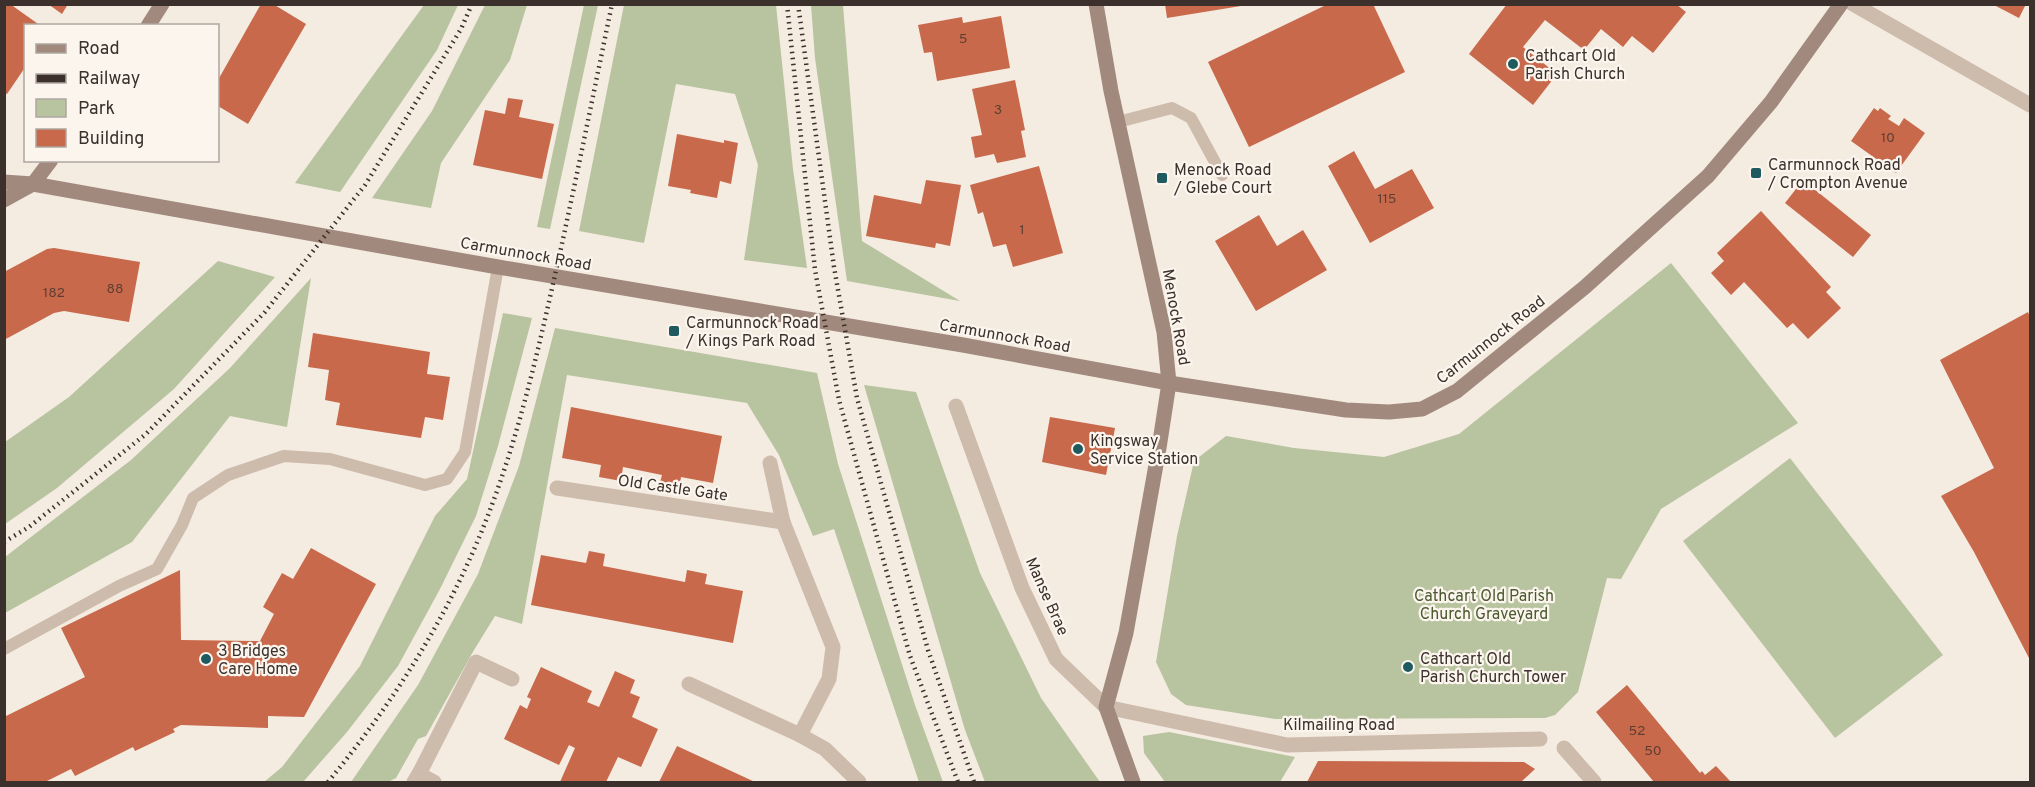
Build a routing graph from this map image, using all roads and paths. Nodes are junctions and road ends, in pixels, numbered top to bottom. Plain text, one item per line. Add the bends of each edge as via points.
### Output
1 (162, 4) edge
2 (1096, 4) edge
3 (1841, 4) edge
4 (1853, 4) edge
5 (149, 24) edge
6 (2031, 105) edge
7 (1118, 122) junction
8 (50, 162) edge
9 (1222, 175) dead end
10 (4, 182) edge
11 (33, 184) junction
12 (4, 201) edge
13 (498, 267) junction
14 (1169, 383) junction
15 (956, 406) dead end
16 (770, 463) dead end
17 (557, 488) dead end
18 (783, 522) junction
19 (4, 649) edge
20 (512, 679) dead end
21 (688, 684) dead end
22 (1106, 707) junction
23 (800, 735) junction
24 (1540, 739) dead end
25 (1564, 748) dead end
26 (417, 778) edge
27 (434, 783) edge
28 (858, 783) edge
29 (1132, 783) edge
30 (1594, 783) edge

1 - 5 street
2 - 7 street, Menock Road
3 - 14 street, Carmunnock Road via 1771,102 1708,176 1585,287 1457,391 1422,409 1389,412 1346,410
4 - 6 street
7 - 9 lane via 1172,108 1191,118
7 - 14 street, Menock Road via 1164,332
8 - 11 street
10 - 11 street, Carmunnock Road
11 - 12 street
11 - 13 street, Carmunnock Road
13 - 14 street, Carmunnock Road
13 - 19 lane via 465,452 447,479 425,484 330,459 284,456 228,475 193,498 157,569
14 - 22 street, Menock Road via 1126,633
15 - 22 street, Manse Brae via 1022,588 1056,659
16 - 18 street
17 - 18 street, Old Castle Gate
18 - 23 street via 833,647 829,679
20 - 26 street via 476,662
21 - 23 street
22 - 24 street, Kilmailing Road via 1287,745
22 - 29 street, Manse Brae
23 - 28 street via 825,749
25 - 30 street
26 - 27 street

